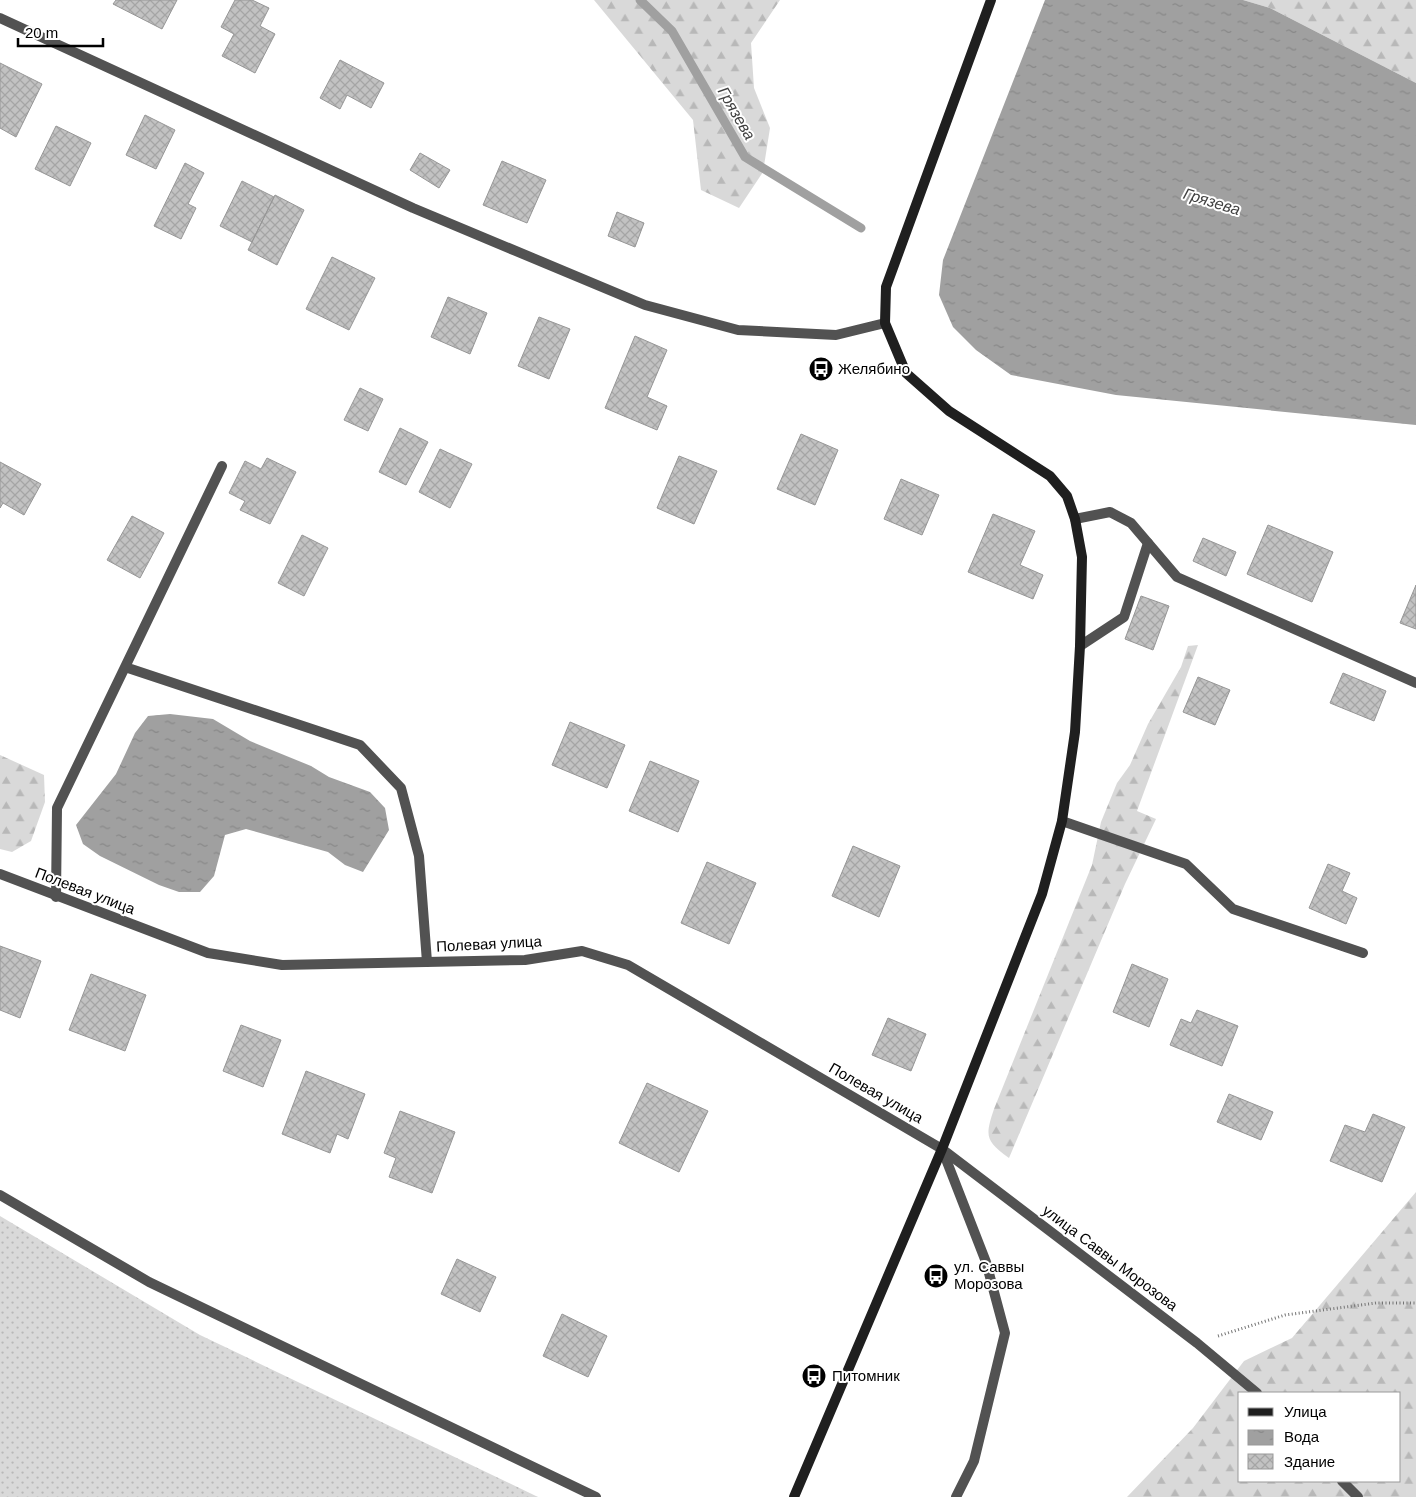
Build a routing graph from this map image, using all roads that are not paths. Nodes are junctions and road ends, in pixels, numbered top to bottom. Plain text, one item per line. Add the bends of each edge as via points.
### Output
1 (991, 0) edge
2 (0, 18) edge
3 (885, 323) junction
4 (222, 466) dead end
5 (1075, 519) junction
6 (1148, 543) junction
7 (1080, 646) junction
8 (125, 667) junction
9 (1416, 683) edge
10 (1062, 820) junction
11 (0, 874) edge
12 (56, 897) junction
13 (1363, 953) dead end
14 (426, 962) junction
15 (942, 1149) junction
16 (0, 1195) edge
17 (1256, 1392) edge
18 (1343, 1482) edge
19 (596, 1497) edge
20 (794, 1497) edge
21 (956, 1497) edge
22 (1358, 1497) edge

1 - 3 street via 886,287
2 - 3 street via 413,208 645,305 738,330 836,335
3 - 5 street via 906,373 949,411 1050,476 1067,496
4 - 8 street
5 - 6 street via 1110,512 1131,523
5 - 7 street via 1082,557
6 - 7 street via 1124,617
6 - 9 street via 1177,577
7 - 10 street via 1075,732
8 - 12 street via 57,808
8 - 14 street via 360,744 401,788 419,856
10 - 13 street via 1186,864 1232,909
10 - 15 street via 1042,894
11 - 12 street, Полевая улица
12 - 14 street, Полевая улица via 208,952 282,965
14 - 15 street, Полевая улица via 525,960 582,951 628,965
15 - 17 street, улица Саввы Морозова via 1197,1342
15 - 20 street
15 - 21 street via 986,1262 1005,1333 974,1461
16 - 19 street via 149,1282
18 - 22 street

